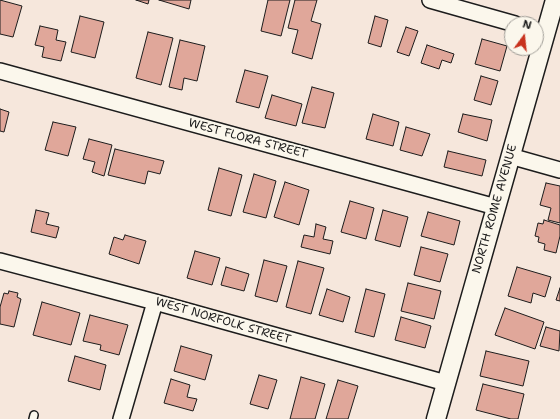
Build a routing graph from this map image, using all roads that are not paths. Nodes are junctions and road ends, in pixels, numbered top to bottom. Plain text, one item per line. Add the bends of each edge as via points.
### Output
1 (430, 0) edge
2 (555, 0) edge
3 (504, 21) edge
4 (544, 24) edge
5 (535, 56) edge
6 (0, 71) edge
7 (510, 156) junction
8 (560, 170) edge
9 (496, 207) junction
10 (0, 261) edge
11 (155, 302) junction
12 (446, 383) junction
13 (121, 419) edge
14 (436, 419) edge

1 - 3 street
2 - 4 street, NORTH ROME AVENUE
5 - 7 street, NORTH ROME AVENUE
6 - 9 street, WEST FLORA STREET
7 - 8 street
7 - 9 street, NORTH ROME AVENUE
9 - 12 street, NORTH ROME AVENUE
10 - 11 street, WEST NORFOLK STREET
11 - 12 street, WEST NORFOLK STREET
11 - 13 street
12 - 14 street, NORTH ROME AVENUE

